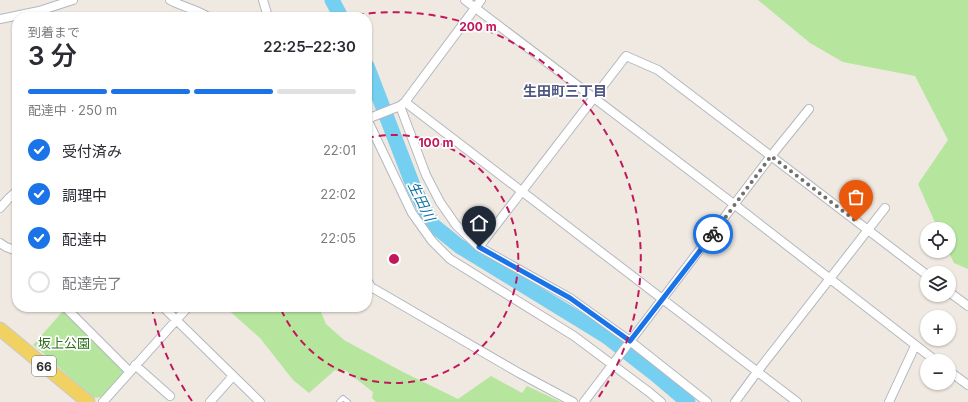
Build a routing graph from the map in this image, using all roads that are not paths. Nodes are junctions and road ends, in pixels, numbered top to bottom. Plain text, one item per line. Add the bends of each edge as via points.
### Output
1 (73, 0) edge
2 (170, 0) edge
3 (263, 0) edge
4 (465, 0) edge
5 (482, 0) edge
6 (475, 8) junction
7 (45, 12) edge
8 (200, 12) edge
9 (267, 12) edge
10 (12, 18) edge
11 (0, 19) edge
12 (594, 98) junction
13 (402, 104) junction
14 (809, 109) dead end
15 (372, 117) edge
16 (372, 129) edge
17 (771, 156) junction
18 (522, 192) junction
19 (12, 196) edge
20 (734, 205) junction
21 (0, 208) edge
22 (885, 208) dead end
23 (868, 230) junction
24 (0, 243) edge
25 (479, 247) junction
26 (12, 249) edge
27 (920, 270) edge
28 (829, 279) junction
29 (372, 288) edge
30 (956, 297) edge
31 (662, 299) junction
32 (968, 306) edge
33 (70, 312) edge
34 (169, 312) edge
35 (184, 312) edge
36 (177, 320) junction
37 (0, 329) edge
38 (630, 341) junction
39 (915, 346) junction
40 (926, 354) edge
41 (612, 365) junction
42 (132, 368) junction
43 (757, 372) junction
44 (233, 376) junction
45 (956, 376) edge
46 (968, 385) edge
47 (170, 396) dead end
48 (88, 402) edge
49 (103, 402) edge
50 (210, 402) edge
51 (260, 402) edge
52 (339, 402) edge
53 (348, 402) edge
54 (573, 402) edge
55 (584, 402) edge
56 (661, 402) edge
57 (707, 402) edge
58 (734, 402) edge
59 (797, 402) edge
60 (889, 402) edge

1 - 7 street
2 - 8 street
3 - 9 street
4 - 6 street
5 - 6 street
6 - 12 street
6 - 13 street
10 - 11 street
12 - 17 street via 626,56 636,59 658,70
12 - 18 street
12 - 20 street
13 - 15 street
13 - 18 street
13 - 25 street via 426,175 440,202 456,225
14 - 17 street
16 - 41 street via 412,213 432,241 450,258 574,336
17 - 20 street
17 - 23 street
18 - 25 street
18 - 31 street
19 - 21 street
20 - 28 street
20 - 31 street
22 - 23 street
23 - 27 street
23 - 28 street
24 - 26 street
25 - 38 street via 570,298
28 - 39 street
28 - 43 street
29 - 54 street
30 - 32 street
31 - 38 street
31 - 43 street
33 - 42 street
34 - 36 street
35 - 36 street
36 - 42 street
36 - 44 street
37 - 48 main road, 66
38 - 41 street
38 - 57 street
39 - 40 street
39 - 60 street
41 - 55 street
41 - 56 street
42 - 47 street
42 - 49 street
43 - 58 street
43 - 59 street
44 - 50 street
44 - 51 street
45 - 46 street
52 - 53 lane via 343,398

